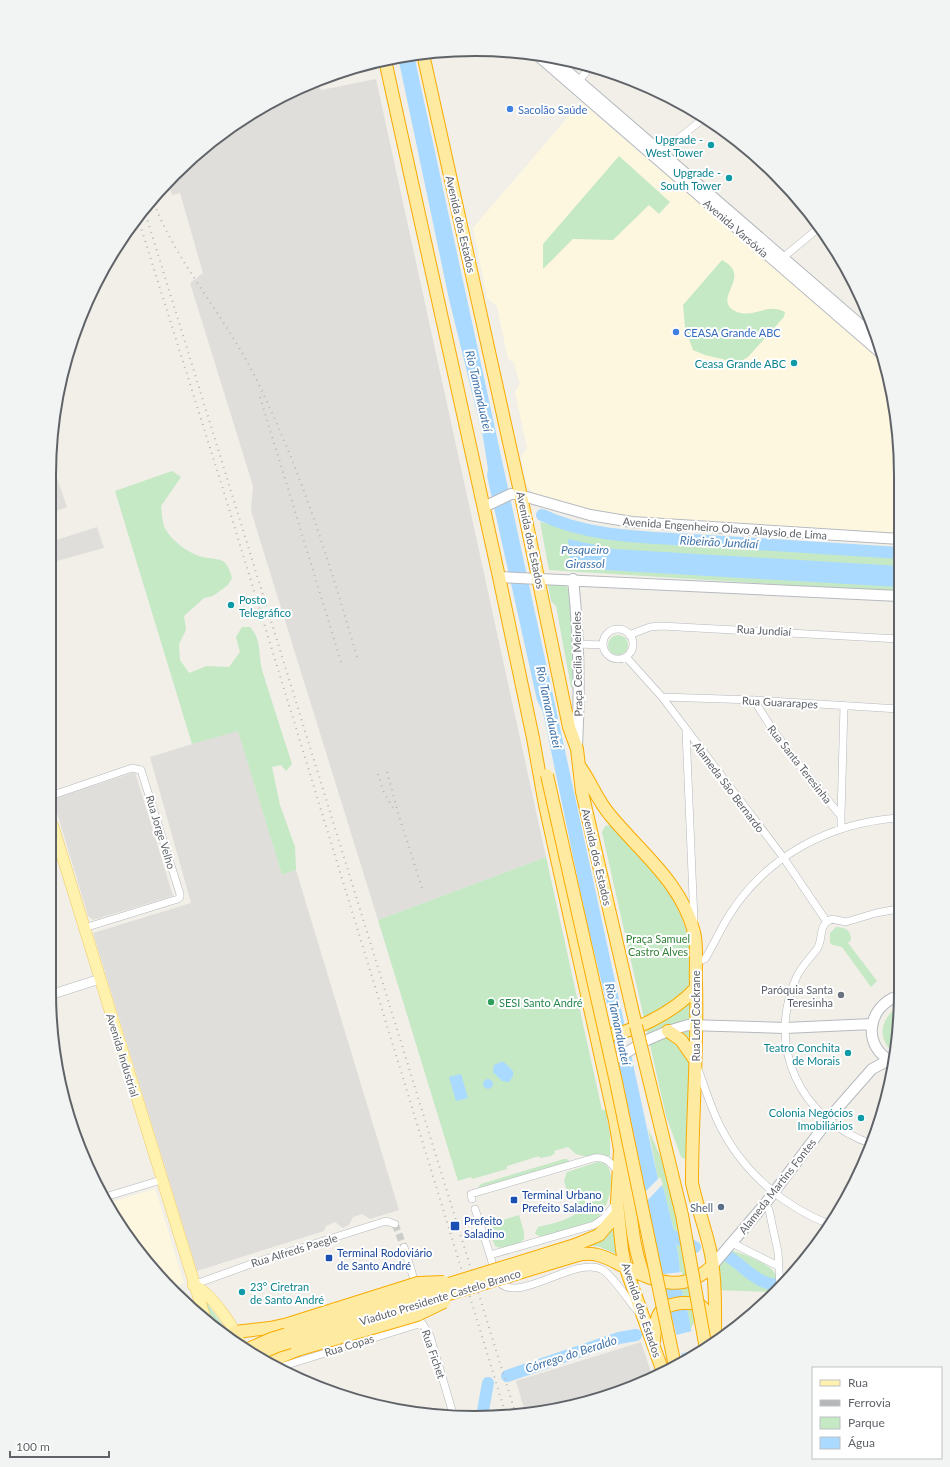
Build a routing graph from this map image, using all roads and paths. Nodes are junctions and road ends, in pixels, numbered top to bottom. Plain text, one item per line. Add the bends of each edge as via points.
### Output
1 (424, 60) edge
2 (548, 63) edge
3 (558, 64) edge
4 (386, 66) edge
5 (587, 71) edge
6 (579, 86) junction
7 (699, 122) edge
8 (658, 155) junction
9 (815, 231) edge
10 (779, 260) junction
11 (869, 333) edge
12 (874, 347) edge
13 (516, 495) junction
14 (488, 505) junction
15 (894, 539) edge
16 (503, 577) junction
17 (534, 578) junction
18 (574, 579) junction
19 (894, 596) edge
20 (630, 635) junction
21 (894, 639) edge
22 (578, 644) junction
23 (603, 645) junction
24 (626, 657) junction
25 (662, 697) junction
26 (754, 700) junction
27 (844, 706) junction
28 (894, 709) edge
29 (686, 731) junction
30 (533, 738) junction
31 (577, 748) junction
32 (579, 766) junction
33 (56, 794) edge
34 (841, 816) junction
35 (894, 818) edge
36 (841, 828) junction
37 (56, 836) edge
38 (783, 857) junction
39 (894, 910) edge
40 (827, 922) junction
41 (84, 928) junction
42 (694, 933) junction
43 (695, 962) junction
44 (100, 980) junction
45 (696, 988) junction
46 (56, 993) edge
47 (894, 998) edge
48 (872, 1024) junction
49 (696, 1025) junction
50 (785, 1028) junction
51 (668, 1031) junction
52 (596, 1035) junction
53 (876, 1047) junction
54 (888, 1058) edge
55 (695, 1060) junction
56 (888, 1062) edge
57 (603, 1066) junction
58 (872, 1069) junction
59 (828, 1120) junction
60 (866, 1142) edge
61 (620, 1150) junction
62 (618, 1172) junction
63 (161, 1180) junction
64 (774, 1193) junction
65 (109, 1196) edge
66 (472, 1199) dead end
67 (765, 1204) junction
68 (618, 1208) junction
69 (475, 1209) dead end
70 (825, 1222) edge
71 (395, 1224) dead end
72 (708, 1240) junction
73 (732, 1243) junction
74 (404, 1247) tunnel mouth
75 (577, 1250) junction
76 (490, 1255) junction
77 (625, 1266) junction
78 (712, 1266) junction
79 (778, 1266) junction
80 (643, 1274) junction
81 (697, 1278) junction
82 (779, 1279) edge
83 (193, 1284) junction
84 (460, 1287) junction
85 (202, 1309) edge
86 (642, 1316) junction
87 (422, 1323) junction
88 (715, 1327) junction
89 (231, 1332) edge
90 (235, 1332) junction
91 (715, 1335) edge
92 (237, 1336) edge
93 (705, 1342) edge
94 (654, 1344) junction
95 (253, 1347) edge
96 (262, 1353) edge
97 (274, 1360) edge
98 (674, 1360) edge
99 (285, 1365) edge
100 (661, 1367) edge
101 (452, 1410) edge

1 - 13 highway, Avenida dos Estados
2 - 6 main road, Avenida Varsóvia
3 - 6 main road, Avenida Varsóvia
4 - 14 highway, Avenida dos Estados
5 - 6 street
6 - 8 main road, Avenida Varsóvia
7 - 8 street
8 - 10 main road, Avenida Varsóvia
9 - 10 street
10 - 11 main road, Avenida Varsóvia
10 - 12 main road, Avenida Varsóvia
13 - 14 main road
13 - 15 main road, Avenida Engenheiro Olavo Alaysio de Lima via 590,515 632,522
13 - 17 highway, Avenida dos Estados
14 - 16 highway, Avenida dos Estados
16 - 17 main road
16 - 30 highway, Avenida dos Estados
17 - 18 main road
17 - 31 highway, Avenida dos Estados via 569,727
18 - 19 main road
18 - 22 main road, Praça Cecília Meireles
20 - 21 street, Rua Jundiaí via 650,627 661,626
20 - 23 street via 619,629 611,631 605,637
20 - 24 street via 633,644
22 - 23 street
22 - 31 main road, Praça Cecília Meireles
23 - 24 street via 609,656 617,659
24 - 25 street, Alameda São Bernardo
25 - 26 street, Rua Guararapes
25 - 29 street, Alameda São Bernardo
26 - 27 street, Rua Guararapes
26 - 34 street, Rua Santa Teresinha via 797,764
27 - 28 street, Rua Guararapes
27 - 34 street
29 - 38 street, Alameda São Bernardo
29 - 42 street, Rua Lord Cockrane
30 - 52 highway, Avenida dos Estados via 545,805
30 - 98 highway, Avenida dos Estados, bridge via 547,775 616,1082
31 - 32 highway, Avenida dos Estados
32 - 42 highway via 610,816 669,881
32 - 93 highway, Avenida dos Estados, bridge via 582,792 682,1216
33 - 41 street, Rua Jorge Velho via 138,768 143,773 180,897
34 - 36 street
35 - 36 street
36 - 38 street via 802,845
37 - 41 main road, Avenida Industrial
38 - 40 street, Alameda São Bernardo
38 - 43 street via 759,878 742,898 704,959
39 - 40 street via 846,922 834,919
40 - 50 street via 821,929 821,942 796,978
41 - 44 main road, Avenida Industrial
42 - 43 highway, Rua Lord Cockrane
43 - 45 highway, Rua Lord Cockrane
44 - 46 street
44 - 63 main road, Avenida Industrial
45 - 49 highway, Rua Lord Cockrane
45 - 52 highway via 680,1003 640,1026 609,1035
47 - 48 main road via 880,1007
48 - 50 main road
48 - 53 main road via 872,1036
49 - 50 main road
49 - 51 main road
49 - 55 highway, Rua Lord Cockrane
50 - 59 street via 787,1051 796,1078 810,1102
51 - 55 highway via 681,1040
51 - 57 main road
52 - 57 highway, Avenida dos Estados
53 - 54 main road
53 - 58 main road
55 - 64 street via 726,1137 759,1179
55 - 72 highway, Rua Lord Cockrane via 692,1183 696,1205
56 - 58 main road, Alameda Martins Fontes
57 - 61 highway, Avenida dos Estados
58 - 59 main road, Alameda Martins Fontes
59 - 60 street via 849,1135
59 - 64 main road, Alameda Martins Fontes
61 - 62 highway, Avenida dos Estados
61 - 80 highway via 627,1178 634,1247
62 - 66 street via 608,1160 602,1157 594,1158 471,1194
62 - 68 highway, Avenida dos Estados
63 - 65 street
63 - 83 main road, Avenida Industrial
64 - 67 main road, Alameda Martins Fontes
64 - 70 street via 803,1212
67 - 73 main road, Alameda Martins Fontes
67 - 79 street via 769,1210 778,1252
68 - 75 highway via 599,1235
68 - 76 street via 594,1225
68 - 77 highway, Avenida dos Estados
69 - 76 street
71 - 83 street, Rua Alfreds Paegle via 386,1221
72 - 78 highway
72 - 81 highway
73 - 78 main road, Alameda Martins Fontes
73 - 79 street
74 - 87 street, Rua Fichet via 424,1313
75 - 77 highway, Viaduto Presidente Castelo Branco via 596,1254
75 - 84 highway, Viaduto Presidente Castelo Branco, bridge
76 - 86 street via 500,1283 510,1288 522,1287 584,1267 601,1269 610,1276
77 - 80 highway, Viaduto Presidente Castelo Branco
77 - 86 highway, Avenida dos Estados
78 - 81 highway
78 - 88 highway
79 - 82 street
80 - 81 highway, Viaduto Presidente Castelo Branco via 675,1283
83 - 85 main road, Avenida Industrial
83 - 90 main road via 212,1302
84 - 90 highway, bridge via 418,1283 288,1324
84 - 95 highway, Viaduto Presidente Castelo Branco, bridge via 271,1339
84 - 96 highway, Viaduto Presidente Castelo Branco, bridge
84 - 97 highway, bridge via 436,1307 417,1315 297,1350
86 - 94 highway, Avenida dos Estados
87 - 99 street, Rua Copas
87 - 101 street, Rua Fichet via 430,1336
88 - 91 highway
88 - 94 highway via 702,1307 692,1303 668,1305 661,1310 658,1317
89 - 90 main road
90 - 92 main road
94 - 100 highway, Avenida dos Estados

